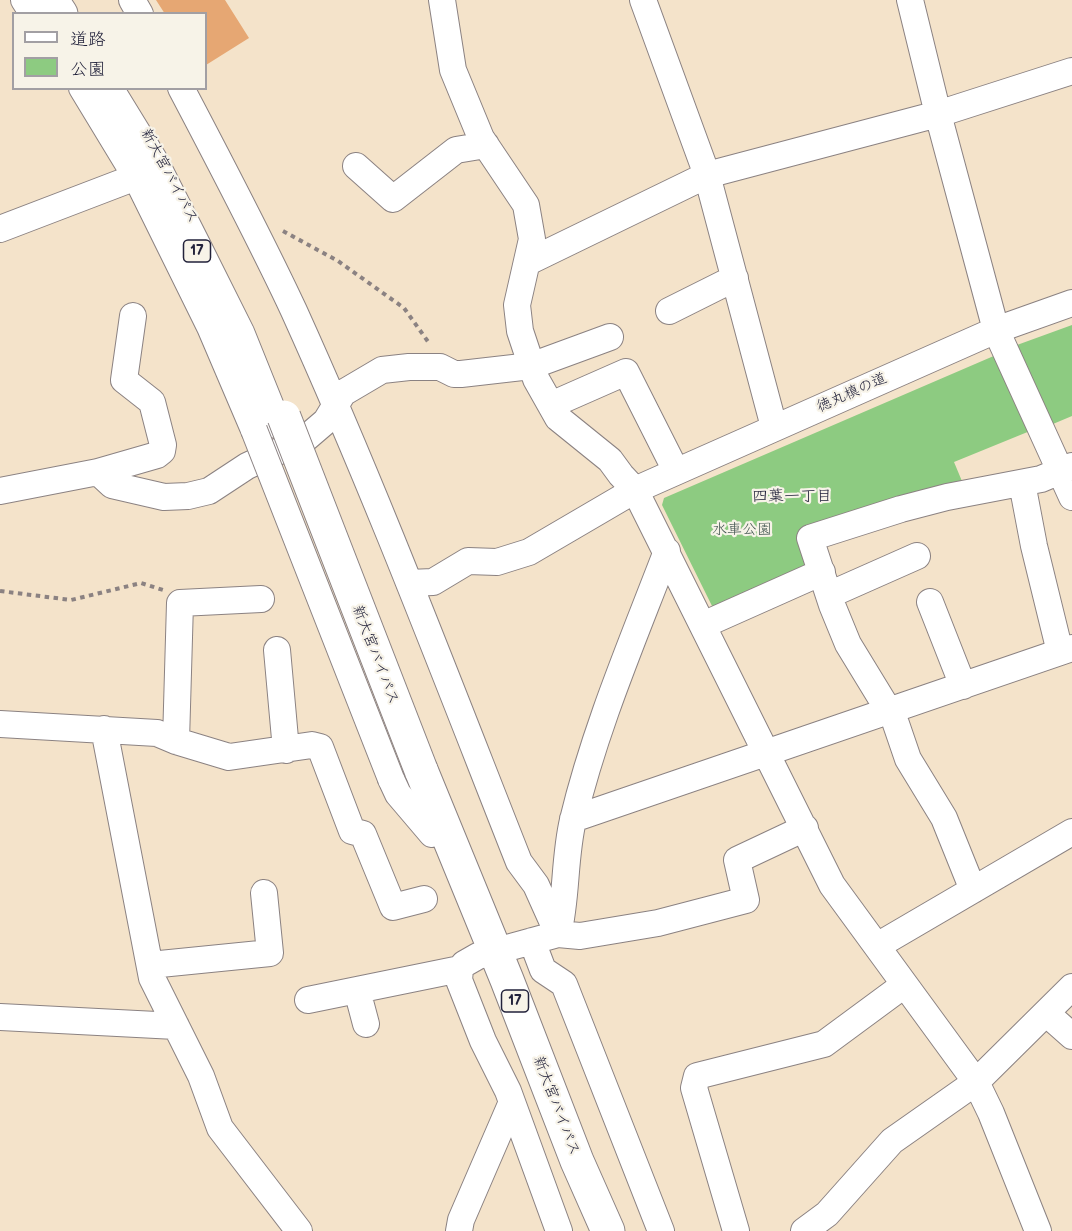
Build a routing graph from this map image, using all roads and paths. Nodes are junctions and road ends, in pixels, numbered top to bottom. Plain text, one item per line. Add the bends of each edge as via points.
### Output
1 (442, 0) edge
2 (642, 0) edge
3 (910, 0) edge
4 (1072, 71) edge
5 (83, 90) edge
6 (107, 90) edge
7 (123, 90) edge
8 (182, 90) edge
9 (938, 114) junction
10 (486, 145) junction
11 (356, 166) dead end
12 (708, 175) junction
13 (136, 177) junction
14 (245, 210) junction
15 (0, 229) edge
16 (528, 262) junction
17 (735, 278) junction
18 (1072, 303) edge
19 (669, 311) dead end
20 (133, 316) dead end
21 (996, 330) junction
22 (610, 337) dead end
23 (531, 366) junction
24 (449, 372) junction
25 (551, 405) junction
26 (335, 406) junction
27 (270, 423) junction
28 (774, 427) junction
29 (1066, 468) edge
30 (676, 471) junction
31 (98, 472) junction
32 (1022, 483) junction
33 (635, 490) junction
34 (0, 491) edge
35 (1072, 497) edge
36 (667, 551) junction
37 (917, 556) dead end
38 (409, 583) junction
39 (825, 583) junction
40 (172, 588) dead end
41 (0, 591) edge
42 (261, 598) dead end
43 (930, 602) dead end
44 (703, 625) junction
45 (277, 650) dead end
46 (1066, 650) edge
47 (963, 686) junction
48 (889, 711) junction
49 (0, 724) edge
50 (104, 729) junction
51 (176, 741) junction
52 (286, 750) junction
53 (766, 753) junction
54 (407, 774) junction
55 (573, 819) junction
56 (805, 828) junction
57 (1072, 832) edge
58 (973, 890) junction
59 (264, 893) dead end
60 (424, 899) dead end
61 (558, 934) junction
62 (532, 941) junction
63 (877, 946) junction
64 (478, 959) junction
65 (150, 965) junction
66 (904, 986) junction
67 (1072, 987) edge
68 (357, 990) junction
69 (308, 1000) dead end
70 (1046, 1013) junction
71 (0, 1017) edge
72 (366, 1024) dead end
73 (176, 1026) junction
74 (1072, 1036) edge
75 (976, 1082) junction
76 (513, 1102) junction
77 (299, 1231) edge
78 (459, 1231) edge
79 (559, 1231) edge
80 (586, 1231) edge
81 (608, 1231) edge
82 (661, 1231) edge
83 (736, 1231) edge
84 (804, 1231) edge
85 (1038, 1231) edge

1 - 10 street via 453,70
2 - 12 street
3 - 9 street
4 - 9 street
5 - 13 street, 17
6 - 27 highway, 新大宮バイパス / 17 via 152,163 238,334
7 - 27 highway, 新大宮バイパス / 17 via 206,243 246,328
8 - 14 street
9 - 12 street
9 - 21 street
10 - 11 street via 456,150 393,199
10 - 16 street via 526,205 532,239
12 - 16 street
12 - 17 street
13 - 15 street
13 - 27 street, 17 via 210,327
14 - 24 path via 338,261 404,308
14 - 26 street
16 - 23 street via 517,305
17 - 19 street
17 - 28 street
18 - 21 street, 徳丸槙の道
20 - 31 street via 124,380 152,402 162,451
21 - 28 street, 徳丸槙の道
21 - 29 street
22 - 23 street
23 - 24 street
23 - 25 street
24 - 26 street via 440,367 382,370 343,393
25 - 30 street via 626,372
25 - 33 street via 558,418 610,460
26 - 31 street via 326,421 304,439 247,466 209,491 164,497 112,485
26 - 38 street
27 - 54 highway, 新大宮バイパス / 17
28 - 30 street, 徳丸槙の道
29 - 32 street
29 - 35 street
30 - 33 street, 徳丸槙の道
31 - 34 street
32 - 39 street via 901,509 810,538
32 - 46 street via 1034,546
33 - 36 street
33 - 38 street, 徳丸槙の道 via 529,552 497,562 468,561 433,582
36 - 44 street
36 - 55 street via 597,735
37 - 39 street
38 - 61 street via 519,862 536,885
39 - 44 street
39 - 48 street via 848,644
40 - 41 path via 164,590 141,583 71,600
42 - 51 street via 180,603
43 - 47 street
44 - 53 street
45 - 52 street
46 - 47 street
47 - 48 street
48 - 53 street
48 - 58 street via 909,759 944,818
49 - 50 street
50 - 51 street via 157,733
50 - 65 street
51 - 52 street via 229,757
52 - 60 street via 320,747 352,831 363,834 393,907
53 - 55 street
53 - 56 street
54 - 64 highway, 新大宮バイパス / 17
54 - 64 highway, 新大宮バイパス / 17
55 - 61 street
56 - 61 street via 737,860 746,900 658,923 580,936
56 - 63 street via 832,885
57 - 58 street
58 - 63 street
59 - 65 street via 270,952
61 - 62 street
62 - 64 street
62 - 82 street via 543,970 564,984
63 - 66 street
64 - 68 street
64 - 76 street via 459,980
64 - 80 highway, 新大宮バイパス / 17
64 - 81 highway, 新大宮バイパス / 17
65 - 73 street via 152,978
66 - 75 street
66 - 83 street via 824,1044 697,1076 694,1088
67 - 70 street
68 - 69 street
68 - 72 street
70 - 74 street
70 - 75 street
71 - 73 street
73 - 77 street via 201,1076 220,1128
75 - 84 street via 892,1141 827,1214
75 - 85 street
76 - 78 street
76 - 79 street

